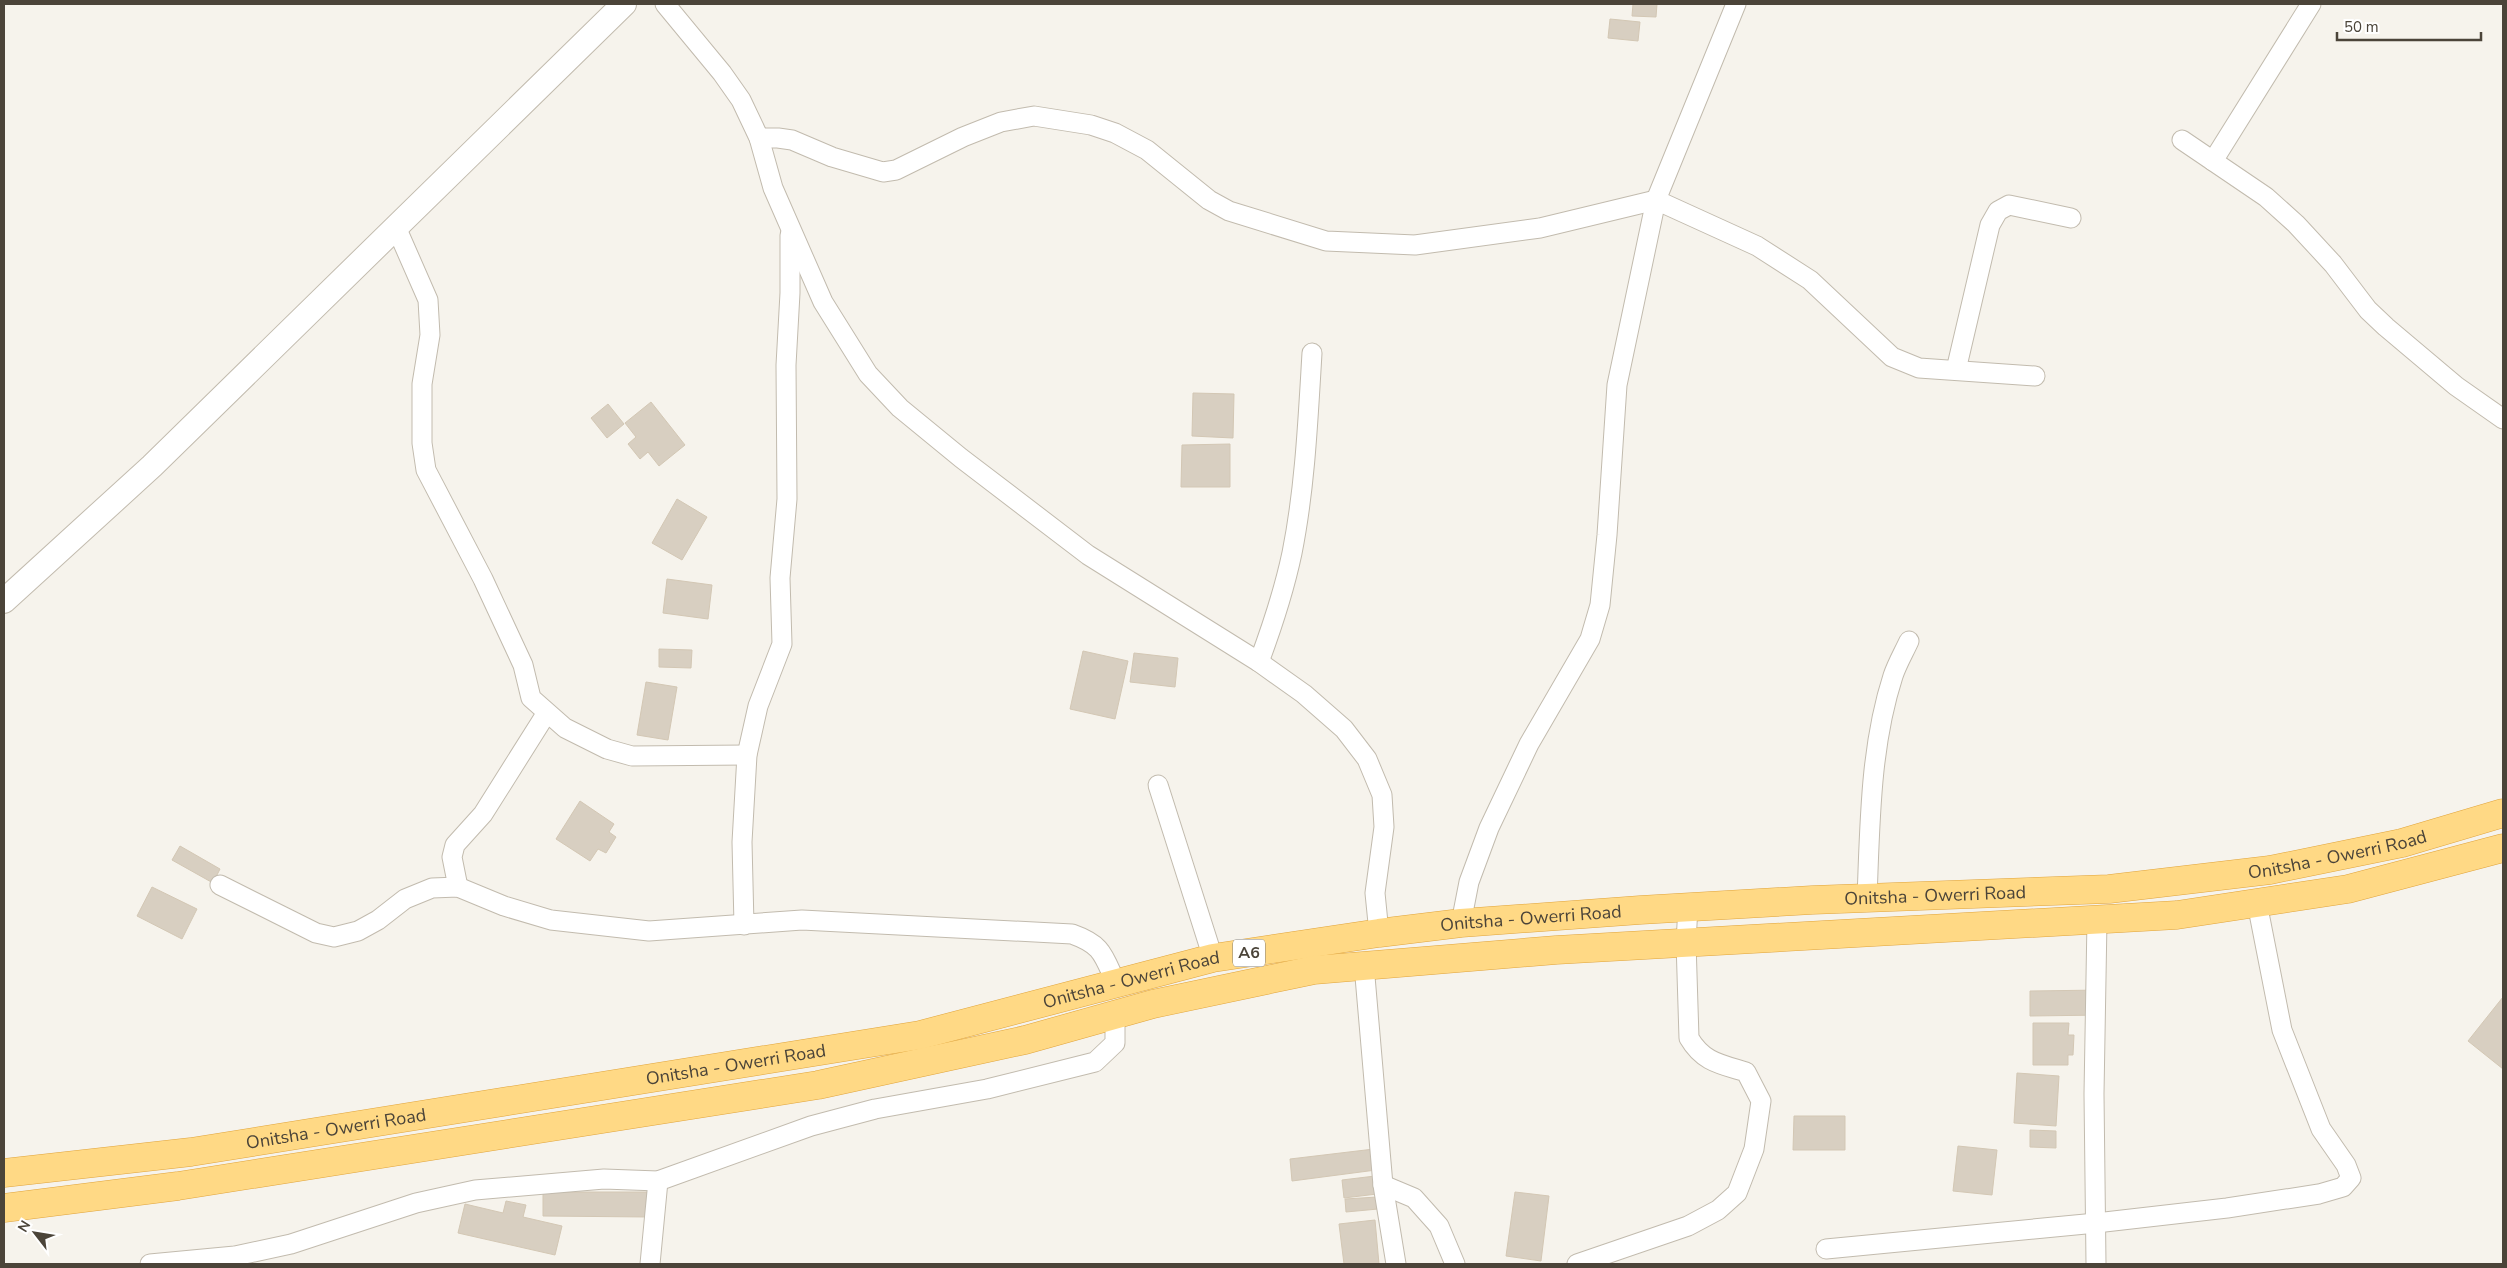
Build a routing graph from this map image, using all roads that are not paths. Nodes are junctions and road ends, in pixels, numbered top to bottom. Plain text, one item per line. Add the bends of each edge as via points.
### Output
1 (624, 4) edge
2 (665, 4) edge
3 (1736, 4) edge
4 (2311, 4) edge
5 (759, 138) junction
6 (2182, 140) dead end
7 (2213, 161) junction
8 (1656, 200) junction
9 (2071, 218) dead end
10 (790, 226) junction
11 (396, 228) junction
12 (1312, 353) dead end
13 (1956, 370) junction
14 (2035, 376) dead end
15 (2503, 419) edge
16 (4, 601) edge
17 (1909, 641) dead end
18 (1259, 662) junction
19 (546, 714) junction
20 (747, 754) junction
21 (1158, 785) dead end
22 (2503, 813) edge
23 (2503, 848) edge
24 (220, 885) dead end
25 (458, 887) junction
26 (1866, 898) junction
27 (2258, 903) junction
28 (1688, 907) junction
29 (2097, 920) junction
30 (1462, 923) junction
31 (744, 925) junction
32 (1378, 934) junction
33 (1686, 942) junction
34 (1213, 958) junction
35 (1364, 965) junction
36 (1116, 983) junction
37 (1115, 1015) junction
38 (4, 1173) edge
39 (658, 1181) junction
40 (1383, 1185) junction
41 (4, 1208) edge
42 (2096, 1224) junction
43 (1826, 1249) dead end
44 (157, 1264) edge
45 (650, 1264) edge
46 (1396, 1264) edge
47 (1456, 1264) edge
48 (1577, 1264) edge
49 (2096, 1264) edge

1 - 11 street
2 - 5 street via 727,80
3 - 8 street
4 - 7 street
5 - 8 street via 792,140 832,157 883,172 896,170 1001,122 1034,116 1091,124 1147,150 1209,200 1229,211 1326,241 1416,246 1540,228
5 - 10 street via 773,188
6 - 7 street
7 - 15 street via 2266,197 2296,224 2386,327 2456,386
8 - 13 street via 1757,246 1810,280 1892,357 1918,368
8 - 30 street via 1617,385 1600,605 1590,639 1529,744 1489,828 1469,882
9 - 13 street via 2009,205 1998,211 1990,225
10 - 18 street via 823,302 868,374 900,408 1088,555
10 - 20 street via 787,499 780,578 782,644 758,706
11 - 16 street via 152,466
11 - 19 street via 428,300 430,335 422,384 422,443 426,470 484,579 523,665 531,698
12 - 18 street via 1306,453 1292,552 1276,616
13 - 14 street
17 - 26 street via 1893,674 1882,719 1872,793
18 - 32 street via 1304,694 1344,729 1367,759 1382,795 1384,819 1375,893
19 - 20 street via 565,728 607,749 632,756
19 - 25 street via 483,814 455,845 452,857
20 - 31 street via 742,842
21 - 34 street
22 - 26 highway, Onitsha - Owerri Road / A6 via 2402,843 2270,870 2109,890
23 - 27 highway, Onitsha - Owerri Road / A6 via 2348,889
24 - 25 street via 316,933 334,937 378,920 423,891
25 - 31 street via 504,906 551,920 649,931
26 - 28 highway, Onitsha - Owerri Road / A6
27 - 29 highway, Onitsha - Owerri Road / A6 via 2177,915
27 - 42 street via 2282,1030 2321,1129 2346,1164 2351,1178 2343,1188 2319,1194
28 - 30 highway, Onitsha - Owerri Road / A6
28 - 33 street
29 - 33 highway, Onitsha - Owerri Road / A6
29 - 42 street
30 - 32 highway, Onitsha - Owerri Road / A6
31 - 36 street via 802,920 1072,934 1091,941 1101,951
32 - 34 highway, Onitsha - Owerri Road / A6
33 - 35 highway, Onitsha - Owerri Road / A6
33 - 48 street via 1689,1038 1697,1052 1746,1072 1761,1101 1754,1150 1737,1193 1718,1210 1688,1226
34 - 36 highway, Onitsha - Owerri Road / A6
35 - 37 highway, Onitsha - Owerri Road / A6 via 1314,970
35 - 40 street
36 - 38 highway, Onitsha - Owerri Road / A6 via 920,1034 210,1149
37 - 39 street via 1115,1043 1095,1062 987,1089 875,1109 811,1126
37 - 41 highway, Onitsha - Owerri Road / A6 via 1026,1040 818,1085 178,1186
39 - 44 street via 604,1180 475,1190 416,1203 291,1244 235,1256
39 - 45 street
40 - 46 street
40 - 47 street via 1414,1198 1439,1226
42 - 43 street
42 - 49 street

